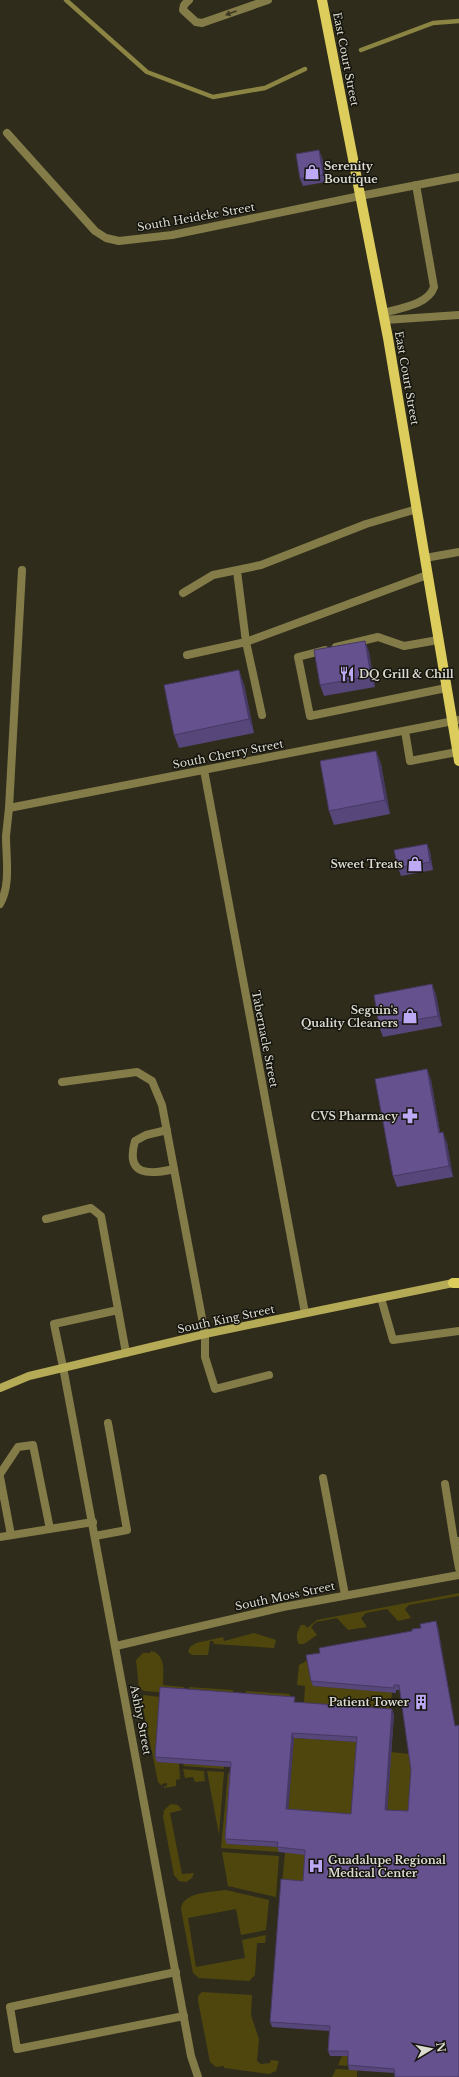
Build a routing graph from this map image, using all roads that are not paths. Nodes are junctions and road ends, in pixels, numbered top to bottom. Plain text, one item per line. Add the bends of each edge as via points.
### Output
1 (189, 0) edge
2 (268, 0) edge
3 (322, 0) edge
4 (8, 133) dead end
5 (459, 177) edge
6 (416, 185) junction
7 (360, 196) junction
8 (459, 314) edge
9 (384, 316) junction
10 (416, 509) junction
11 (459, 552) edge
12 (425, 558) junction
13 (22, 570) dead end
14 (237, 571) junction
15 (427, 574) junction
16 (183, 593) dead end
17 (438, 640) junction
18 (246, 642) junction
19 (187, 655) dead end
20 (446, 688) junction
21 (262, 715) dead end
22 (455, 721) edge
23 (405, 731) junction
24 (458, 756) edge
25 (204, 770) junction
26 (10, 808) junction
27 (0, 904) edge
28 (62, 1082) dead end
29 (167, 1130) junction
30 (174, 1169) junction
31 (46, 1219) dead end
32 (457, 1282) edge
33 (381, 1298) junction
34 (118, 1310) junction
35 (305, 1313) junction
36 (459, 1331) edge
37 (205, 1334) junction
38 (126, 1353) junction
39 (64, 1366) junction
40 (270, 1375) dead end
41 (0, 1388) edge
42 (108, 1423) dead end
43 (0, 1474) edge
44 (0, 1478) edge
45 (323, 1478) dead end
46 (445, 1484) dead end
47 (93, 1522) junction
48 (50, 1529) junction
49 (11, 1535) junction
50 (95, 1536) junction
51 (0, 1537) edge
52 (456, 1541) edge
53 (459, 1568) edge
54 (459, 1575) edge
55 (345, 1595) junction
56 (116, 1646) junction
57 (176, 1972) junction
58 (184, 2016) junction
59 (198, 2077) edge

2 -> 1 street via 202,23 196,22 183,10
3 - 7 main road, East Court Street
4 - 7 street, South Heideke Street via 95,231 106,238 119,241 172,235
5 - 6 street, South Heideke Street
6 - 7 street, South Heideke Street
6 - 9 street via 434,287 432,294 418,303
7 - 9 main road, East Court Street
8 - 9 street
9 - 10 main road, East Court Street
10 - 12 main road, East Court Street
10 - 14 street via 366,524 261,565
11 - 12 street
12 - 15 main road, East Court Street
13 - 26 street
14 - 16 street via 213,575
14 - 18 street
15 - 17 main road, East Court Street
15 - 18 street
17 - 20 main road, East Court Street
17 - 20 street via 404,646 378,637 298,657 310,716
18 - 19 street
18 - 21 street
20 - 22 main road, East Court Street
22 - 23 street, South Cherry Street
22 - 24 main road, East Court Street
23 - 24 street via 410,760
23 - 25 street, South Cherry Street
25 - 26 street, South Cherry Street
25 - 35 street, Tabernacle Street
26 - 27 street via 6,834 6,886
28 - 29 street via 137,1072 152,1081 162,1105
29 - 30 street
29 - 30 street via 146,1135 135,1141 132,1151 134,1164 142,1172 156,1173
30 - 37 street
31 - 34 street via 91,1208 101,1216
32 - 33 main road, South King Street
33 - 35 main road, South King Street
33 - 36 street via 393,1340
34 - 38 street
34 - 39 street, Ashby Street via 54,1324
35 - 37 main road, South King Street
37 - 38 main road, South King Street
37 - 40 street via 205,1356 215,1389
38 - 39 main road, South King Street
39 - 41 main road, South King Street
39 - 47 street, Ashby Street
42 - 50 street via 127,1530
43 - 48 street via 18,1447 33,1445
44 - 49 street
45 - 55 street
46 - 52 street
47 - 48 street
47 - 50 street, Ashby Street
48 - 49 street
49 - 51 street
50 - 56 street, Ashby Street
52 - 53 street
54 - 55 street, South Moss Street
55 - 56 street, South Moss Street
56 - 57 street, Ashby Street
57 - 58 street, Ashby Street
57 - 58 street via 10,2007 17,2049
58 - 59 street, Ashby Street via 191,2056

